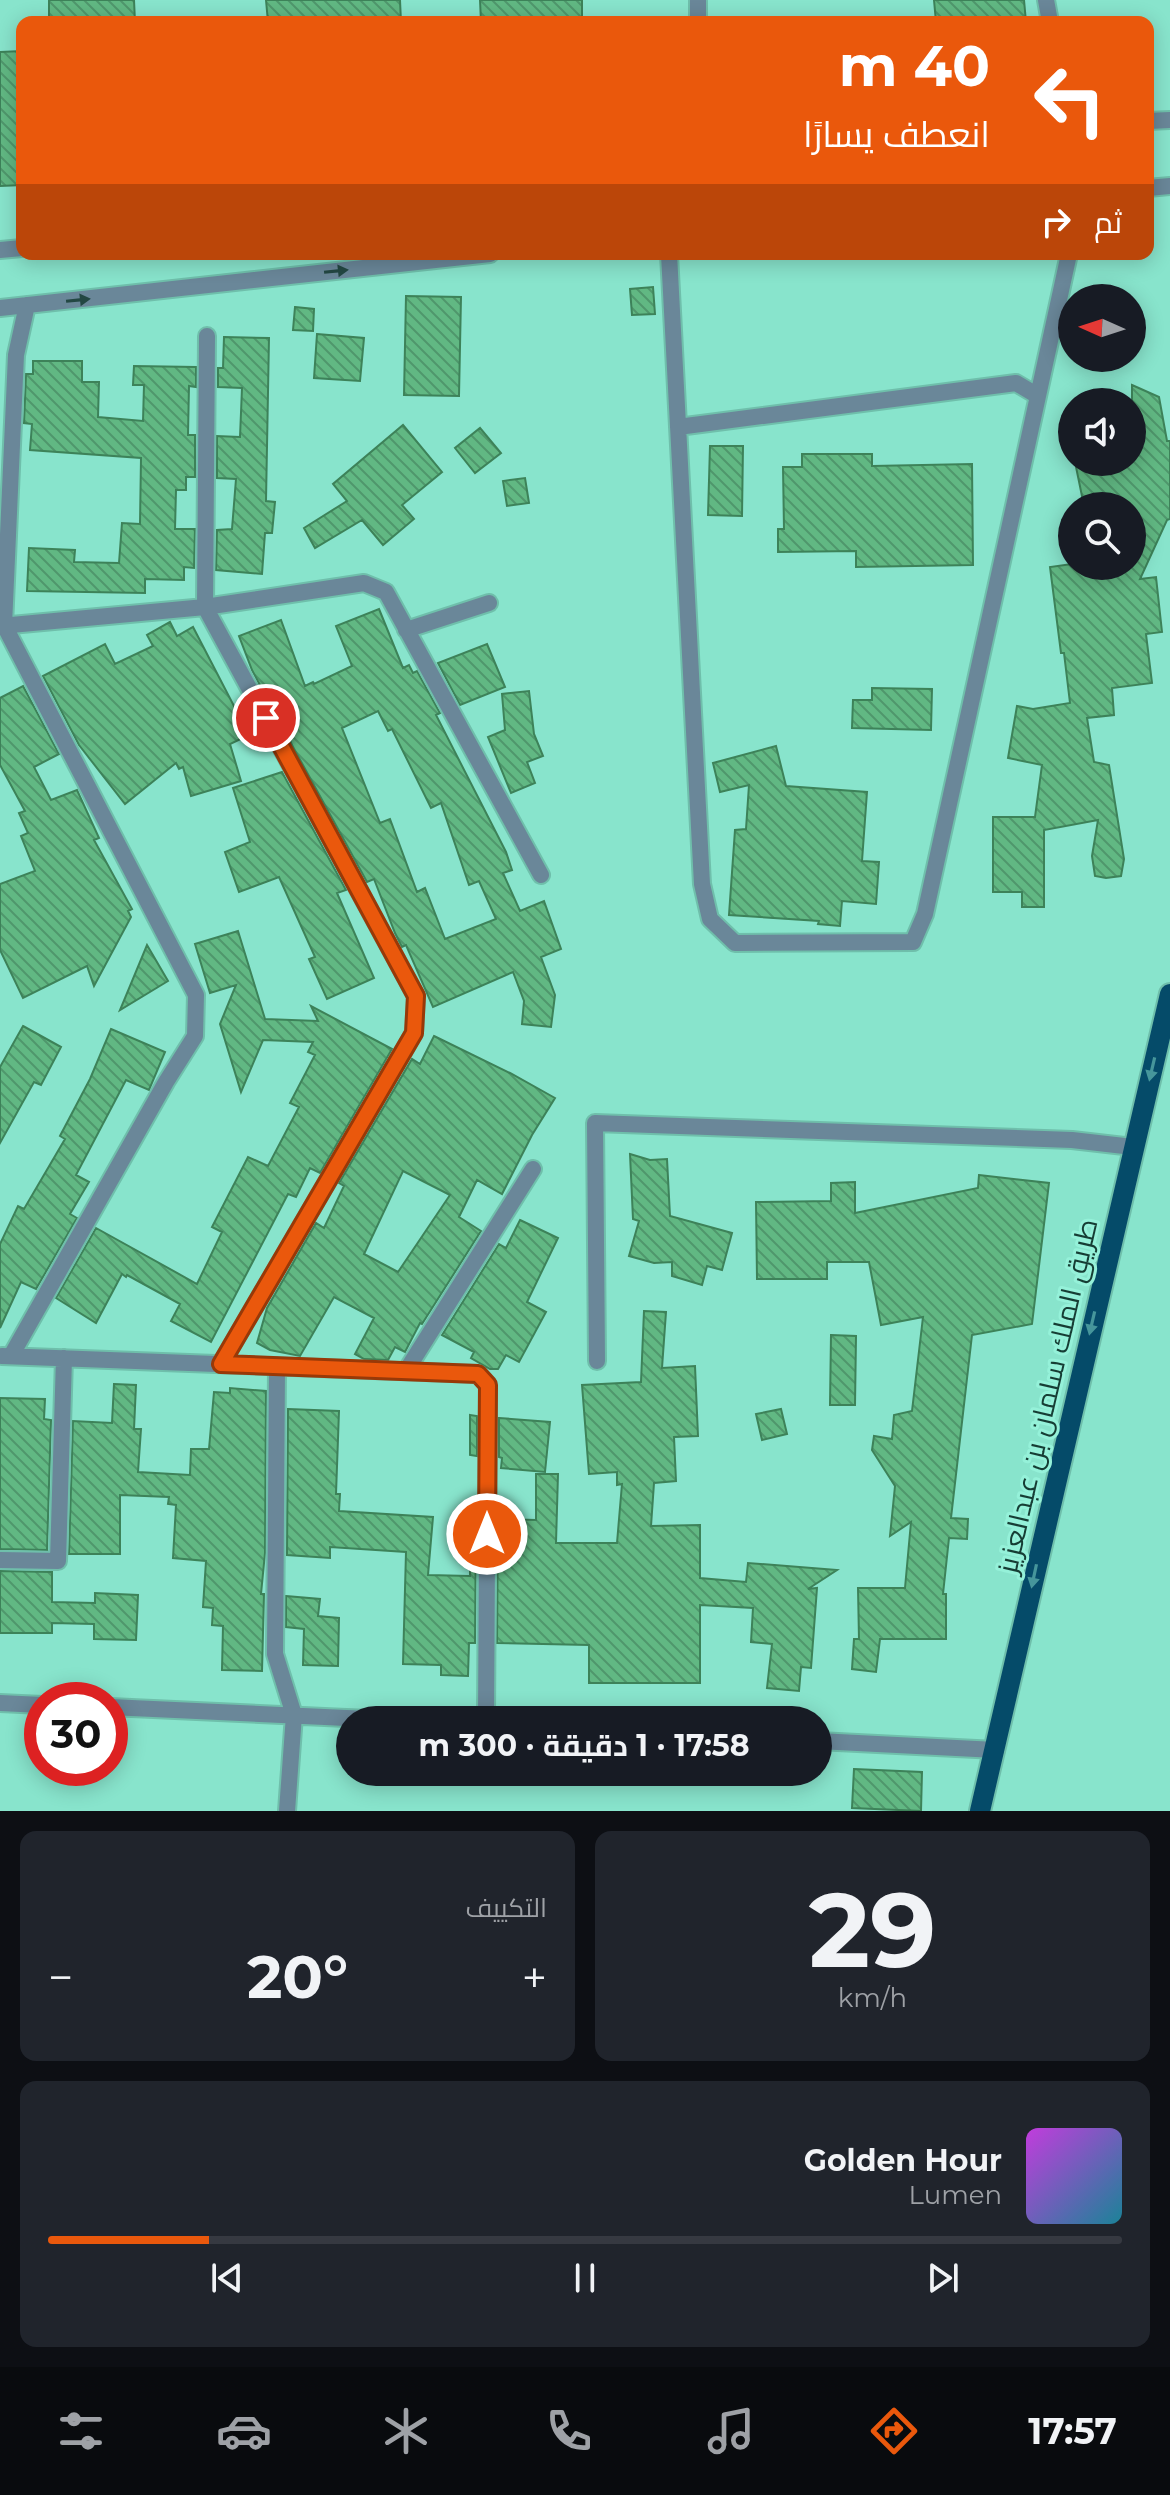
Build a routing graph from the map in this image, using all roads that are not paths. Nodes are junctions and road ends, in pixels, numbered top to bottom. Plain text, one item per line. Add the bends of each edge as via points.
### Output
1 (436, 260) edge
2 (669, 260) edge
3 (1068, 260) edge
4 (27, 305) junction
5 (0, 308) edge
6 (207, 336) dead end
7 (1038, 396) junction
8 (678, 427) junction
9 (489, 603) dead end
10 (205, 607) junction
11 (2, 626) edge
12 (406, 630) junction
13 (541, 875) dead end
14 (1170, 994) edge
15 (1133, 1147) junction
16 (533, 1169) dead end
17 (6, 1356) edge
18 (64, 1358) junction
19 (597, 1361) dead end
20 (221, 1364) junction
21 (277, 1366) junction
22 (406, 1371) junction
23 (0, 1560) edge
24 (0, 1703) edge
25 (24, 1704) edge
26 (486, 1706) edge
27 (128, 1708) edge
28 (294, 1715) junction
29 (336, 1717) edge
30 (832, 1742) edge
31 (996, 1750) junction
32 (287, 1811) edge
33 (980, 1811) edge

4 -> 1 street
2 - 8 street
3 - 7 street
4 - 5 street
4 - 11 street via 16,355
6 - 10 street
7 - 8 street via 1016,383
7 - 8 street via 925,914 913,942 735,943 710,919 702,884
9 - 12 street
10 - 11 street
10 - 12 street via 364,583 386,592
10 - 20 street via 416,996 414,1033
11 - 17 street via 196,995 195,1036
12 - 13 street
14 -> 15 main road, طريق الملك سلمان بن عبدالعزيز
15 - 19 street via 1072,1140 595,1123
15 -> 31 main road, طريق الملك سلمان بن عبدالعزيز
16 - 22 street
17 - 18 street
18 - 20 street
18 - 23 street via 58,1561
20 - 21 street
21 - 22 street
21 - 28 street via 275,1654
22 - 26 street via 478,1374 488,1385
24 - 25 street
27 - 28 street
28 - 29 street
28 - 32 street
30 - 31 street
31 - 33 main road, طريق الملك سلمان بن عبدالعزيز

